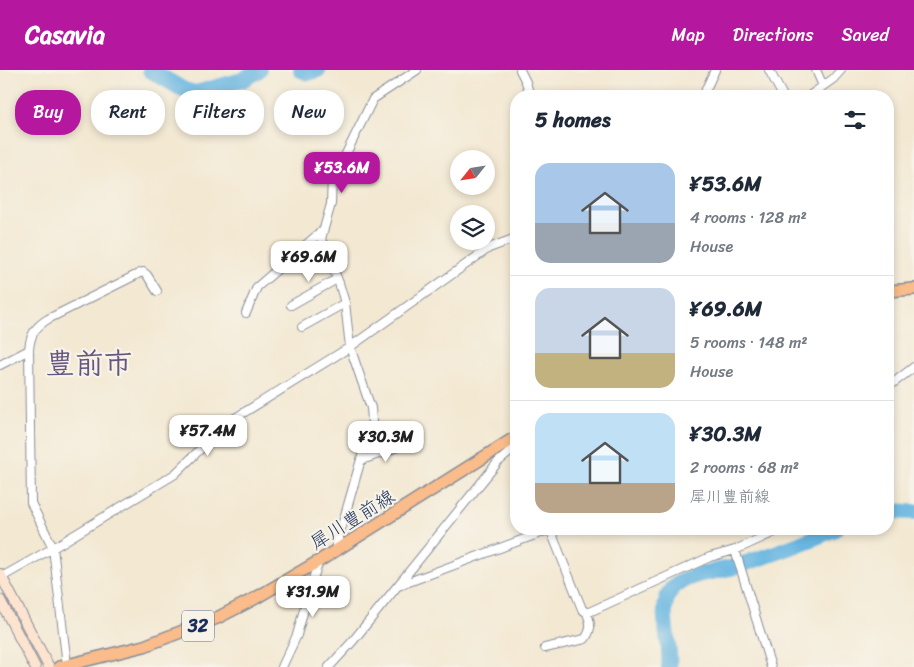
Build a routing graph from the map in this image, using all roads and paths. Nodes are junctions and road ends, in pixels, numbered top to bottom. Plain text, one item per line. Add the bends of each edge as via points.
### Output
1 (417, 70) edge
2 (520, 70) edge
3 (715, 70) edge
4 (769, 70) edge
5 (816, 70) edge
6 (841, 70) edge
7 (824, 86) junction
8 (528, 90) edge
9 (706, 90) edge
10 (780, 90) edge
11 (818, 90) edge
12 (323, 230) junction
13 (510, 240) edge
14 (338, 279) junction
15 (914, 289) edge
16 (156, 291) dead end
17 (894, 291) edge
18 (345, 303) junction
19 (291, 305) dead end
20 (246, 313) dead end
21 (302, 327) dead end
22 (350, 346) junction
23 (29, 350) junction
24 (0, 365) edge
25 (914, 367) edge
26 (894, 382) edge
27 (403, 445) dead end
28 (510, 446) edge
29 (510, 449) edge
30 (362, 460) junction
31 (535, 535) edge
32 (553, 535) edge
33 (768, 535) edge
34 (53, 548) junction
35 (335, 550) junction
36 (735, 550) junction
37 (319, 561) junction
38 (1, 576) edge
39 (398, 586) junction
40 (15, 603) junction
41 (2, 607) edge
42 (587, 613) junction
43 (545, 648) dead end
44 (63, 666) edge
45 (35, 667) edge
46 (49, 667) edge
47 (282, 667) edge
48 (329, 667) edge
49 (772, 667) edge

1 - 12 street via 373,100 332,176 331,204
2 - 8 street
3 - 9 street
4 - 10 street
5 - 7 street
6 - 7 street
7 - 11 street
12 - 14 street via 324,249
12 - 20 street via 257,287
13 - 22 street via 489,248
14 - 18 street
14 - 19 street
15 - 17 main road
16 - 23 street via 145,273 133,275 41,322 31,335
18 - 21 street
18 - 22 street
22 - 30 street via 371,408 372,421
22 - 34 street via 227,423 175,474
23 - 24 street
23 - 34 street via 31,503
25 - 26 street
27 - 30 street
28 - 35 main road, 犀川豊前線 / 32
29 - 39 street
30 - 35 street
31 - 39 street
32 - 42 street via 582,609
33 - 36 street
34 - 38 street
34 - 44 street
35 - 37 main road, 犀川豊前線 / 32
36 - 42 street via 710,557
36 - 49 street
37 - 44 main road, 犀川豊前線 / 32 via 217,618 144,646
37 - 47 street via 297,635
38 - 40 main road
39 - 48 street
40 - 41 street
40 - 46 main road
41 - 45 main road
42 - 43 street via 591,625 585,639

